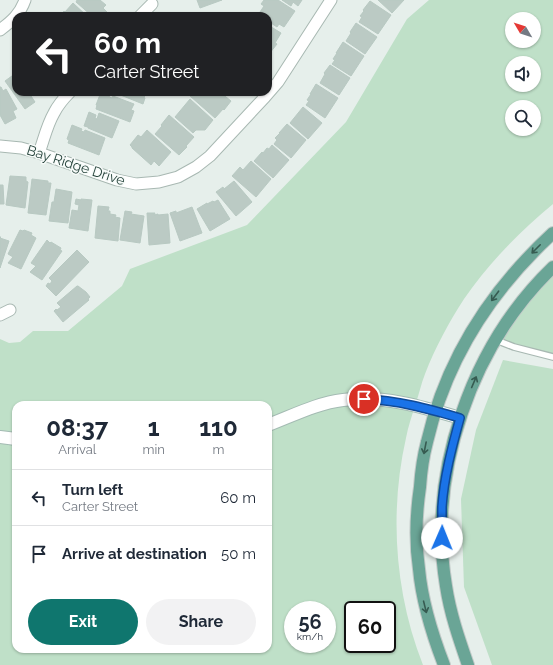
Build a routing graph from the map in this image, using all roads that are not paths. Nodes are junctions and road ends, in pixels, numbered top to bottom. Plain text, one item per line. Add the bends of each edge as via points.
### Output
1 (25, 0) edge
2 (331, 0) edge
3 (152, 4) dead end
4 (19, 12) edge
5 (144, 12) edge
6 (12, 20) edge
7 (0, 30) edge
8 (272, 89) edge
9 (66, 96) edge
10 (267, 96) edge
11 (0, 146) edge
12 (40, 152) junction
13 (553, 233) edge
14 (553, 267) edge
15 (10, 310) dead end
16 (0, 315) edge
17 (496, 340) junction
18 (553, 357) edge
19 (435, 411) junction
20 (460, 418) junction
21 (272, 423) edge
22 (0, 437) edge
23 (12, 438) edge
24 (444, 665) edge
25 (468, 665) edge

1 - 4 street
2 - 8 street, Bay Ridge Drive
3 - 5 street
6 - 7 street
9 - 12 street via 54,113
10 - 12 street, Bay Ridge Drive via 210,156 178,177 159,182 136,184 117,180
11 - 12 street, Bay Ridge Drive
13 -> 19 main road via 516,270 476,323 447,380
14 - 17 main road via 527,295
15 - 16 street
17 - 18 lane
20 -> 17 main road via 477,375
19 - 20 street
19 - 21 street via 384,400 353,399 303,411
19 -> 24 main road via 423,462 417,507 417,546 424,599
20 - 25 main road via 446,475 442,538 448,600
22 - 23 street

